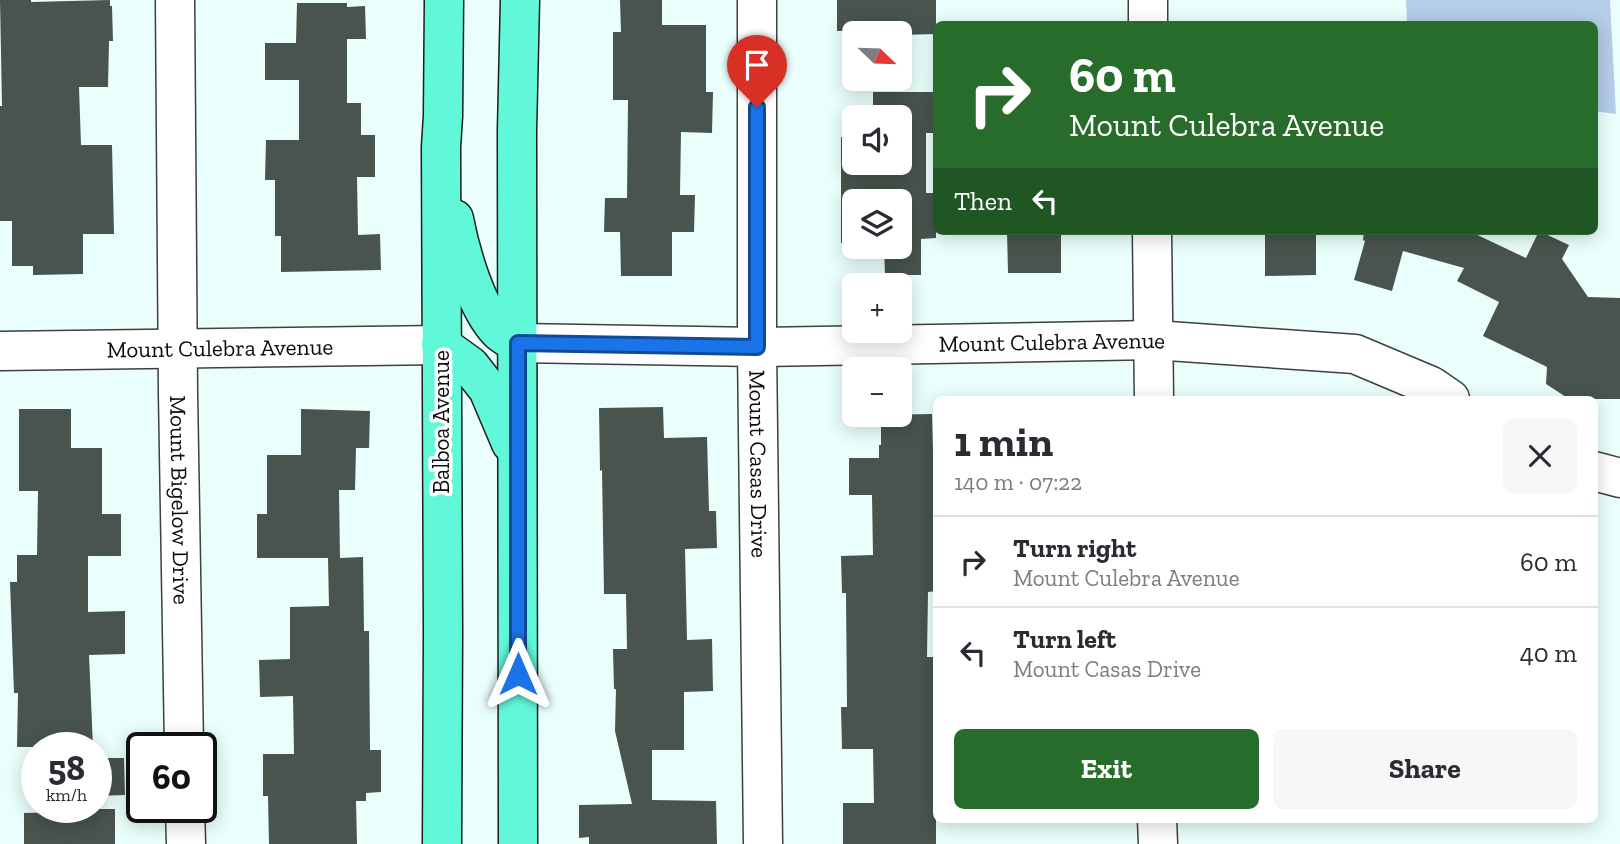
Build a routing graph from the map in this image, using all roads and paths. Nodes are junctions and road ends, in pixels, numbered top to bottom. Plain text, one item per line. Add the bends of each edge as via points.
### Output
1 (175, 0) edge
2 (444, 0) edge
3 (520, 0) edge
4 (757, 0) edge
5 (1148, 0) edge
6 (1148, 21) edge
7 (440, 147) junction
8 (1152, 235) edge
9 (1154, 340) junction
10 (518, 343) junction
11 (441, 345) junction
12 (757, 347) junction
13 (178, 348) junction
14 (0, 351) edge
15 (1154, 396) edge
16 (1446, 396) edge
17 (518, 461) junction
18 (1598, 472) edge
19 (1620, 478) edge
20 (184, 732) edge
21 (185, 823) edge
22 (1157, 823) edge
23 (186, 844) edge
24 (442, 844) edge
25 (518, 844) edge
26 (763, 844) edge
27 (1158, 844) edge

1 - 13 street, Mount Bigelow Drive
2 - 7 main road, Balboa Avenue
3 - 10 main road
4 - 12 street, Mount Casas Drive
5 - 6 street
7 - 10 main road via 468,271 490,320
7 - 11 main road, Balboa Avenue
8 - 9 street
9 - 12 street, Mount Culebra Avenue
9 - 15 street
9 - 16 street, Mount Culebra Avenue via 1355,354
10 - 12 street, Mount Culebra Avenue
10 - 17 main road
11 - 13 street, Mount Culebra Avenue
11 - 17 main road via 470,366 488,389
11 - 24 main road, Balboa Avenue
12 - 26 street, Mount Casas Drive
13 - 14 street, Mount Culebra Avenue
13 - 20 street, Mount Bigelow Drive
17 - 25 main road
18 - 19 street
21 - 23 street
22 - 27 street

